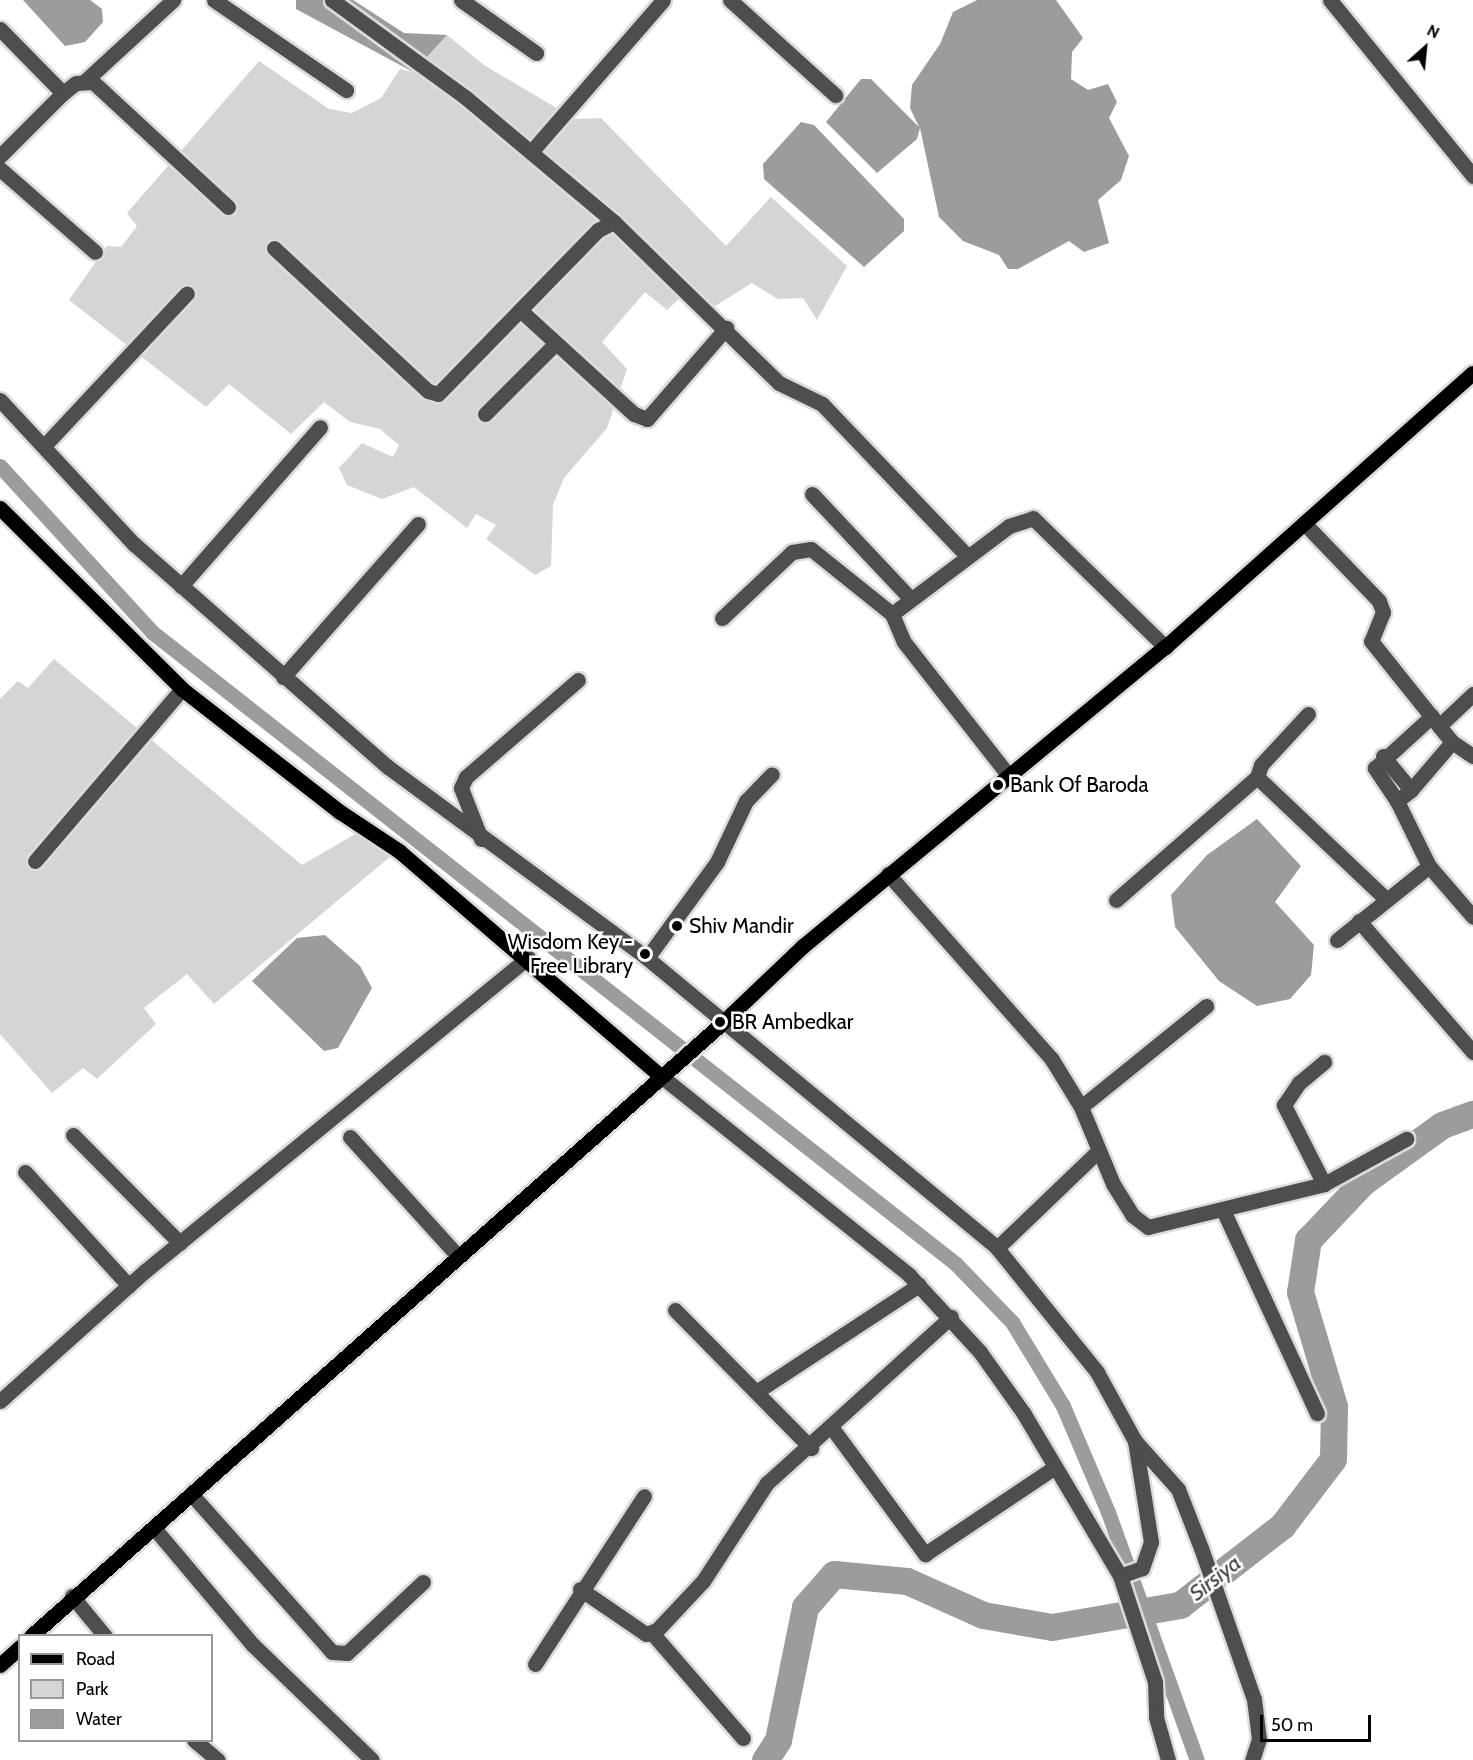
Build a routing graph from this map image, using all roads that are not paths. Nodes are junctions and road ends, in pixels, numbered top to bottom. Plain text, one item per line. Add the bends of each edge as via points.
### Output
1 (173, 0) edge
2 (214, 0) edge
3 (332, 0) edge
4 (461, 0) edge
5 (663, 0) edge
6 (730, 0) edge
7 (1330, 0) edge
8 (0, 29) edge
9 (536, 54) dead end
10 (85, 81) junction
11 (346, 90) dead end
12 (63, 93) junction
13 (835, 95) dead end
14 (531, 152) junction
15 (0, 156) edge
16 (0, 169) edge
17 (1473, 176) edge
18 (228, 207) dead end
19 (614, 222) junction
20 (274, 248) dead end
21 (94, 252) dead end
22 (187, 293) dead end
23 (520, 310) junction
24 (726, 328) junction
25 (556, 343) junction
26 (1473, 373) edge
27 (0, 400) edge
28 (485, 414) dead end
29 (320, 427) dead end
30 (44, 446) junction
31 (812, 494) dead end
32 (0, 508) edge
33 (1304, 523) junction
34 (418, 524) dead end
35 (968, 557) junction
36 (182, 586) junction
37 (911, 599) junction
38 (892, 614) junction
39 (722, 618) dead end
40 (1165, 647) junction
41 (283, 676) junction
42 (578, 680) dead end
43 (182, 689) junction
44 (1473, 694) edge
45 (1308, 714) dead end
46 (1435, 721) junction
47 (1452, 742) junction
48 (1383, 756) junction
49 (1473, 756) edge
50 (772, 774) dead end
51 (1010, 777) junction
52 (1257, 777) junction
53 (1411, 790) junction
54 (1396, 801) junction
55 (481, 839) junction
56 (35, 861) dead end
57 (1429, 866) junction
58 (888, 874) junction
59 (1385, 898) junction
60 (1116, 900) dead end
61 (1473, 917) edge
62 (1359, 921) junction
63 (1337, 940) dead end
64 (528, 958) junction
65 (647, 958) junction
66 (1206, 1006) dead end
67 (721, 1024) junction
68 (1473, 1052) edge
69 (1324, 1062) dead end
70 (661, 1076) junction
71 (1081, 1107) junction
72 (73, 1135) dead end
73 (350, 1137) dead end
74 (1406, 1139) dead end
75 (1098, 1151) junction
76 (25, 1172) dead end
77 (1324, 1184) junction
78 (1223, 1210) junction
79 (180, 1243) junction
80 (998, 1248) junction
81 (456, 1254) junction
82 (919, 1285) junction
83 (129, 1286) junction
84 (675, 1310) dead end
85 (951, 1317) junction
86 (756, 1392) junction
87 (0, 1401) edge
88 (1317, 1413) dead end
89 (832, 1428) junction
90 (1135, 1441) junction
91 (811, 1448) junction
92 (1055, 1467) junction
93 (193, 1496) junction
94 (644, 1496) dead end
95 (154, 1528) junction
96 (1123, 1577) junction
97 (423, 1582) dead end
98 (580, 1590) junction
99 (72, 1596) junction
100 (652, 1633) junction
101 (32, 1634) edge
102 (104, 1634) edge
103 (18, 1649) edge
104 (535, 1664) dead end
105 (0, 1665) edge
106 (743, 1738) dead end
107 (196, 1742) edge
108 (218, 1760) edge
109 (372, 1760) edge
110 (1168, 1760) edge
111 (1252, 1760) edge

1 - 10 street
2 - 11 street
3 - 14 street
4 - 9 street
5 - 14 street
6 - 13 street
7 - 17 street
8 - 12 street
10 - 12 street
10 - 18 street via 101,87
12 - 15 street
14 - 19 street
16 - 21 street
19 - 23 street via 598,230
19 - 24 street
20 - 23 street via 432,393 443,390
22 - 30 street
23 - 25 street
24 - 25 street via 647,419
24 - 35 street via 779,382 822,404
25 - 28 street
26 - 33 main road
27 - 30 street
29 - 36 street
30 - 36 street via 98,509
31 - 37 street
32 - 43 main road
33 - 40 main road
33 - 46 street via 1379,601 1383,612 1371,641
34 - 41 street
35 - 37 street
35 - 40 street via 1009,526 1033,518
36 - 41 street
37 - 38 street
38 - 39 street via 811,549 801,547
38 - 51 street via 904,642
40 - 51 main road
41 - 55 street
42 - 55 street via 466,777 461,788
43 - 56 street
43 - 64 main road via 340,812 399,851
44 - 46 street
45 - 52 street via 1260,765
46 - 47 street
46 - 48 street
47 - 49 street
47 - 53 street
48 - 53 street
48 - 54 street via 1376,775
50 - 65 street via 746,801 717,862
51 - 58 main road
52 - 59 street
52 - 60 street
53 - 54 street
54 - 57 street
55 - 65 street
57 - 59 street
57 - 61 street
58 - 67 main road
58 - 71 street via 1051,1058
59 - 62 street
62 - 63 street
62 - 68 street
64 - 70 main road
64 - 79 street
65 - 67 street
66 - 71 street
67 - 70 main road
67 - 80 street
69 - 77 street via 1299,1083 1284,1106
70 - 81 main road
70 - 82 street
71 - 75 street
72 - 79 street
73 - 81 street
74 - 77 street
75 - 78 street via 1132,1215 1148,1227
75 - 80 street
76 - 83 street
77 - 78 street
78 - 88 street
79 - 83 street
80 - 90 street via 1097,1372
81 - 93 main road
82 - 85 street
82 - 86 street
83 - 87 street
84 - 86 street
85 - 89 street
85 - 92 street via 1024,1414
86 - 91 street
89 - 91 street
89 - 92 street via 925,1554
90 - 96 street via 1151,1542 1142,1568
90 - 111 street via 1179,1489 1201,1548 1254,1699 1259,1739
91 - 100 street via 767,1483 703,1581
92 - 96 street
93 - 95 main road
93 - 97 street via 332,1652 347,1653
94 - 98 street
95 - 99 main road
95 - 109 street via 253,1645
96 - 110 street via 1150,1664
98 - 100 street
98 - 104 street
99 - 101 main road
99 - 102 street
100 - 106 street
103 - 105 main road
107 - 108 street

